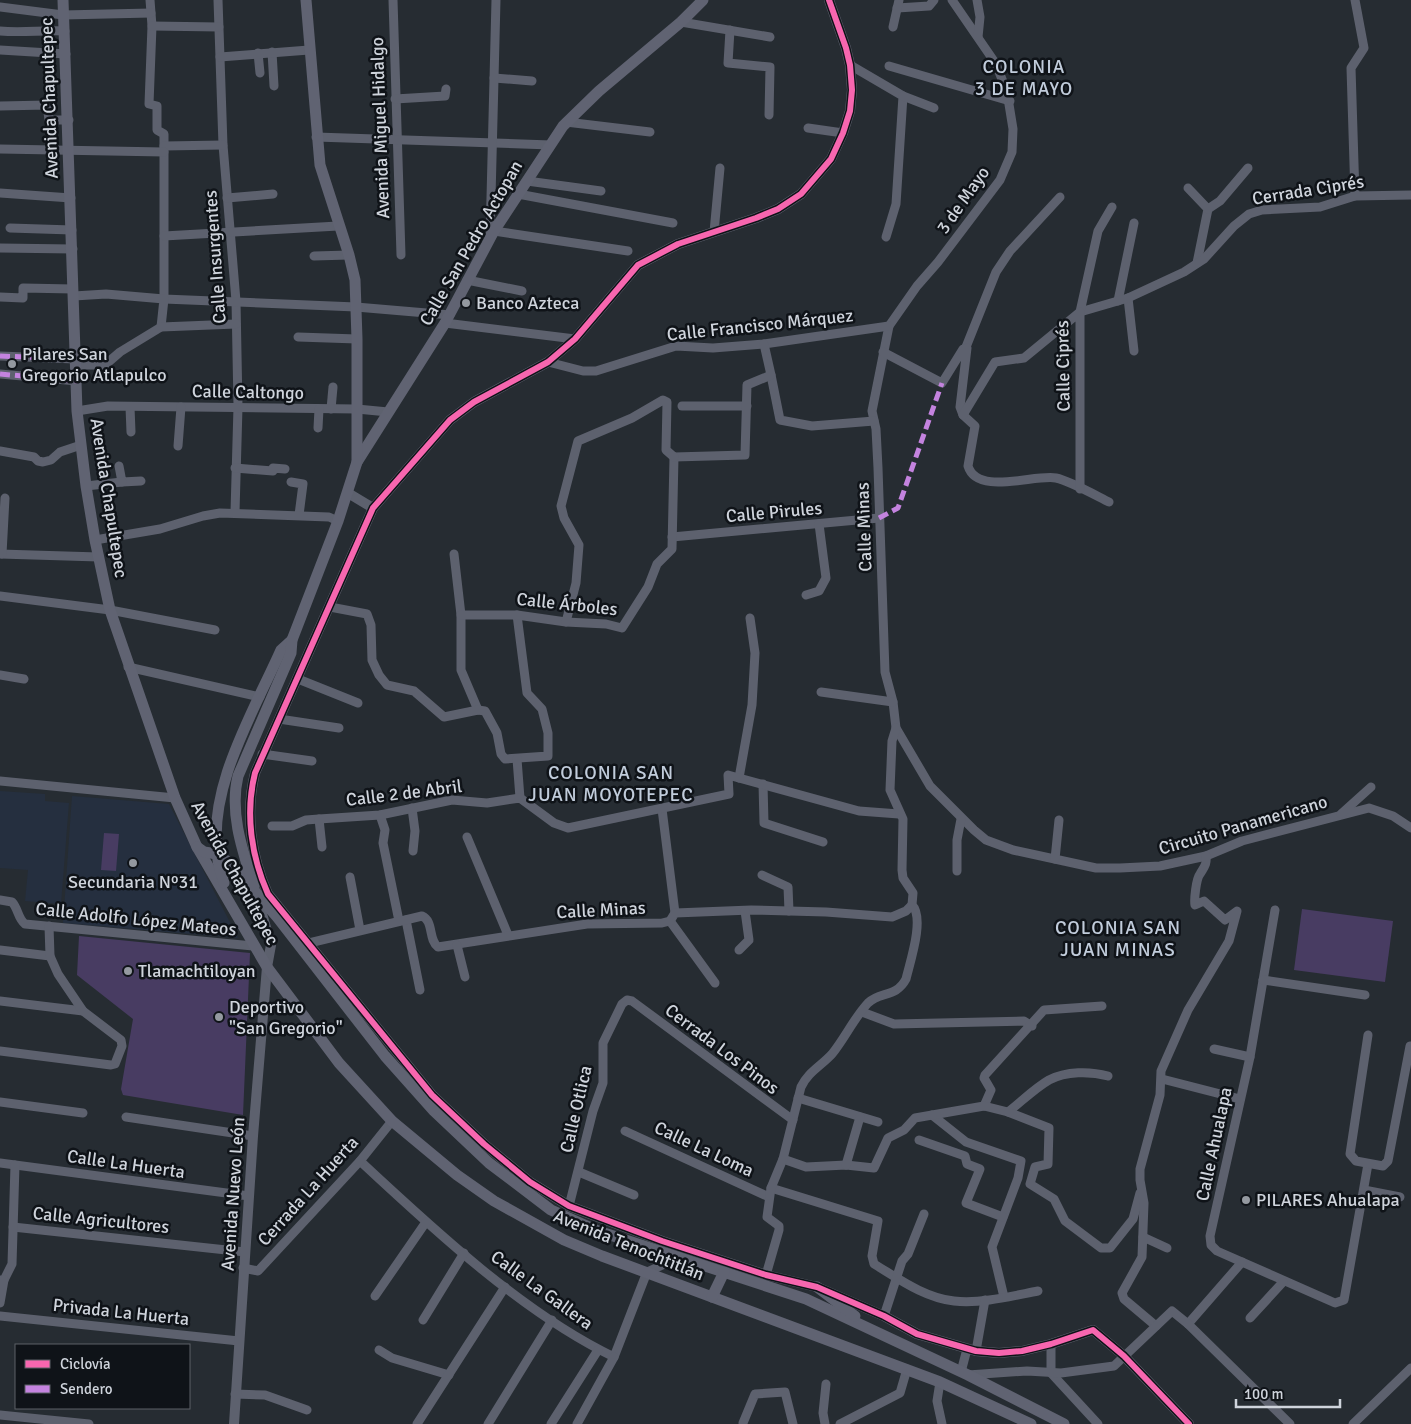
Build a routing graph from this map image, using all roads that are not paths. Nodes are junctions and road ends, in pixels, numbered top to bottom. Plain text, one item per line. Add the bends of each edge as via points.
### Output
1 (63, 0) edge
2 (150, 0) edge
3 (218, 0) edge
4 (306, 0) edge
5 (393, 0) edge
6 (496, 0) edge
7 (703, 0) edge
8 (829, 0) edge
9 (934, 0) edge
10 (952, 0) edge
11 (977, 0) edge
12 (1356, 0) edge
13 (898, 4) edge
14 (0, 7) edge
15 (151, 13) junction
16 (63, 15) junction
17 (681, 22) junction
18 (152, 26) junction
19 (219, 27) junction
20 (892, 27) dead end
21 (730, 30) junction
22 (0, 31) edge
23 (64, 31) junction
24 (770, 37) dead end
25 (978, 38) junction
26 (0, 50) edge
27 (309, 50) junction
28 (272, 52) junction
29 (258, 53) junction
30 (66, 54) junction
31 (220, 57) junction
32 (850, 65) junction
33 (890, 66) dead end
34 (260, 72) dead end
35 (494, 78) junction
36 (532, 81) dead end
37 (274, 86) dead end
38 (446, 88) dead end
39 (903, 96) junction
40 (395, 99) junction
41 (1010, 101) junction
42 (0, 106) edge
43 (934, 108) dead end
44 (769, 115) dead end
45 (69, 120) junction
46 (566, 122) junction
47 (808, 128) dead end
48 (650, 132) dead end
49 (843, 133) junction
50 (316, 137) junction
51 (397, 140) junction
52 (491, 143) junction
53 (551, 145) junction
54 (223, 146) junction
55 (0, 149) edge
56 (164, 149) junction
57 (69, 151) junction
58 (720, 168) dead end
59 (1248, 168) dead end
60 (526, 181) junction
61 (1188, 188) dead end
62 (601, 191) dead end
63 (0, 193) edge
64 (273, 194) dead end
65 (518, 194) junction
66 (1411, 195) edge
67 (1355, 196) junction
68 (1060, 197) dead end
69 (71, 198) junction
70 (227, 198) junction
71 (1112, 206) dead end
72 (1208, 209) junction
73 (674, 223) dead end
74 (1134, 223) dead end
75 (338, 226) junction
76 (10, 228) dead end
77 (72, 230) junction
78 (714, 232) junction
79 (231, 234) junction
80 (492, 235) junction
81 (164, 236) junction
82 (886, 237) dead end
83 (0, 248) edge
84 (73, 250) junction
85 (628, 251) dead end
86 (349, 255) junction
87 (401, 255) dead end
88 (314, 256) dead end
89 (1197, 264) junction
90 (467, 280) junction
91 (522, 290) dead end
92 (74, 293) junction
93 (0, 297) edge
94 (1128, 298) junction
95 (164, 299) junction
96 (236, 301) junction
97 (1118, 301) junction
98 (356, 307) junction
99 (1080, 312) junction
100 (448, 319) junction
101 (236, 324) junction
102 (889, 326) junction
103 (161, 327) junction
104 (298, 337) dead end
105 (357, 339) junction
106 (575, 339) junction
107 (764, 344) junction
108 (966, 347) junction
109 (1134, 351) dead end
110 (883, 352) junction
111 (0, 356) edge
112 (75, 362) junction
113 (548, 362) junction
114 (0, 374) edge
115 (771, 375) junction
116 (76, 381) junction
117 (333, 387) dead end
118 (682, 406) dead end
119 (747, 406) junction
120 (130, 407) junction
121 (181, 407) junction
122 (238, 407) junction
123 (319, 409) junction
124 (332, 409) junction
125 (356, 409) junction
126 (78, 411) junction
127 (388, 412) junction
128 (963, 415) junction
129 (874, 421) junction
130 (318, 428) dead end
131 (131, 432) dead end
132 (81, 445) junction
133 (178, 446) dead end
134 (0, 450) edge
135 (674, 457) junction
136 (357, 462) junction
137 (119, 466) dead end
138 (235, 468) junction
139 (285, 469) dead end
140 (141, 481) dead end
141 (122, 482) junction
142 (291, 482) dead end
143 (86, 486) junction
144 (1080, 490) junction
145 (348, 493) junction
146 (5, 498) dead end
147 (1110, 502) dead end
148 (373, 508) junction
149 (235, 512) junction
150 (299, 515) junction
151 (879, 518) junction
152 (338, 521) junction
153 (819, 524) junction
154 (672, 537) junction
155 (95, 540) junction
156 (1, 554) edge
157 (454, 554) dead end
158 (99, 557) junction
159 (806, 595) dead end
160 (0, 596) edge
161 (330, 607) junction
162 (110, 610) junction
163 (462, 615) junction
164 (517, 615) junction
165 (750, 618) dead end
166 (566, 622) junction
167 (215, 630) dead end
168 (292, 640) junction
169 (128, 667) junction
170 (0, 675) edge
171 (24, 679) dead end
172 (298, 679) junction
173 (821, 692) dead end
174 (260, 698) junction
175 (893, 702) junction
176 (358, 703) dead end
177 (478, 710) junction
178 (279, 718) junction
179 (339, 728) dead end
180 (896, 728) junction
181 (262, 754) junction
182 (517, 759) junction
183 (312, 761) dead end
184 (739, 778) junction
185 (0, 781) edge
186 (763, 784) junction
187 (1371, 787) dead end
188 (175, 798) junction
189 (520, 798) junction
190 (412, 808) junction
191 (662, 809) junction
192 (900, 814) junction
193 (1341, 814) junction
194 (380, 815) junction
195 (319, 819) junction
196 (961, 819) junction
197 (1059, 820) dead end
198 (272, 826) dead end
199 (1411, 828) edge
200 (467, 836) dead end
201 (823, 842) dead end
202 (197, 847) junction
203 (322, 847) dead end
204 (413, 850) dead end
205 (217, 854) junction
206 (1206, 856) junction
207 (1055, 859) junction
208 (957, 871) dead end
209 (762, 874) dead end
210 (350, 878) dead end
211 (226, 894) junction
212 (262, 895) junction
213 (0, 900) edge
214 (912, 905) junction
215 (1275, 910) dead end
216 (745, 911) junction
217 (789, 911) junction
218 (673, 917) junction
219 (403, 920) junction
220 (49, 926) junction
221 (360, 930) junction
222 (508, 935) junction
223 (309, 942) junction
224 (457, 945) junction
225 (254, 946) junction
226 (0, 950) edge
227 (739, 950) dead end
228 (50, 956) junction
229 (267, 966) junction
230 (465, 977) dead end
231 (1263, 980) junction
232 (715, 983) dead end
233 (420, 990) dead end
234 (1365, 995) dead end
235 (0, 1001) edge
236 (632, 1001) joint
237 (1102, 1006) dead end
238 (83, 1011) junction
239 (862, 1012) junction
240 (1032, 1026) junction
241 (1368, 1035) dead end
242 (1410, 1046) dead end
243 (1214, 1049) dead end
244 (0, 1051) edge
245 (1250, 1057) junction
246 (1108, 1076) dead end
247 (1162, 1080) junction
248 (798, 1098) junction
249 (1240, 1099) junction
250 (0, 1102) edge
251 (984, 1106) junction
252 (1008, 1112) junction
253 (83, 1113) dead end
254 (932, 1115) junction
255 (126, 1117) dead end
256 (860, 1117) junction
257 (793, 1120) junction
258 (392, 1122) junction
259 (878, 1122) dead end
260 (626, 1130) dead end
261 (253, 1136) junction
262 (919, 1140) dead end
263 (783, 1159) junction
264 (360, 1161) junction
265 (0, 1163) edge
266 (1368, 1164) junction
267 (15, 1165) junction
268 (846, 1165) junction
269 (579, 1172) junction
270 (1018, 1178) junction
271 (1030, 1184) junction
272 (1141, 1190) junction
273 (1364, 1190) junction
274 (770, 1192) junction
275 (249, 1196) junction
276 (634, 1196) dead end
277 (1400, 1197) dead end
278 (569, 1206) junction
279 (924, 1214) dead end
280 (1003, 1217) junction
281 (426, 1222) junction
282 (13, 1227) junction
283 (1143, 1237) junction
284 (1167, 1248) dead end
285 (245, 1252) junction
286 (464, 1253) junction
287 (680, 1257) junction
288 (1242, 1262) junction
289 (243, 1268) junction
290 (647, 1272) junction
291 (724, 1272) junction
292 (766, 1275) junction
293 (896, 1278) junction
294 (2, 1280) edge
295 (1283, 1282) junction
296 (505, 1287) junction
297 (817, 1287) junction
298 (1038, 1291) dead end
299 (375, 1296) dead end
300 (712, 1297) junction
301 (1004, 1297) junction
302 (985, 1300) junction
303 (0, 1303) edge
304 (0, 1316) edge
305 (884, 1316) junction
306 (1250, 1318) dead end
307 (422, 1320) dead end
308 (552, 1320) junction
309 (1188, 1324) junction
310 (1156, 1326) junction
311 (874, 1331) junction
312 (239, 1341) junction
313 (1051, 1344) junction
314 (379, 1350) dead end
315 (598, 1350) junction
316 (971, 1350) junction
317 (1124, 1356) junction
318 (614, 1357) junction
319 (1411, 1368) edge
320 (907, 1369) junction
321 (964, 1373) junction
322 (1051, 1373) junction
323 (449, 1375) junction
324 (940, 1382) junction
325 (826, 1384) dead end
326 (235, 1394) junction
327 (307, 1410) dead end
328 (861, 1413) junction
329 (0, 1415) edge
330 (743, 1423) edge
331 (1355, 1423) edge
332 (89, 1424) edge
333 (234, 1424) edge
334 (417, 1424) edge
335 (488, 1424) edge
336 (551, 1424) edge
337 (577, 1424) edge
338 (793, 1424) edge
339 (825, 1424) edge
340 (840, 1424) edge
341 (863, 1424) edge
342 (942, 1424) edge
343 (1031, 1424) edge
344 (1064, 1424) edge
345 (1098, 1424) edge
346 (1189, 1424) edge
347 (1290, 1424) edge

1 - 16 main road, Avenida Chapultepec
2 - 15 street
3 - 19 street, Calle Insurgentes
4 - 27 main road
5 - 40 street, Avenida Miguel Hidalgo
6 - 35 street
7 - 17 main road, Calle San Pedro Actopan
8 - 32 street, Avenida Nuevo León
9 - 13 street via 929,6
10 - 25 street, 3 de Mayo
11 - 25 street via 980,17
12 - 67 street via 1364,48 1351,68
13 - 20 street
14 - 16 street
15 - 16 street
15 - 18 street
16 - 23 main road, Avenida Chapultepec
17 - 21 street
17 - 46 main road, Calle San Pedro Actopan
18 - 19 street
18 - 56 street via 149,104 157,106 157,130 164,134
19 - 31 street, Calle Insurgentes
21 - 24 street
21 - 44 street via 728,63 770,67
22 - 23 street
23 - 30 main road, Avenida Chapultepec
25 - 41 street, 3 de Mayo via 996,64
26 - 30 street
27 - 28 street
27 - 50 main road
28 - 29 street
28 - 37 street
29 - 31 street
29 - 34 street
30 - 45 main road, Avenida Chapultepec
31 - 54 street, Calle Insurgentes
32 - 39 street
32 - 49 street, Avenida Nuevo León via 850,111
33 - 41 street
35 - 36 street
35 - 52 street
38 - 40 street via 445,96
39 - 43 street
39 - 82 street via 896,204
40 - 51 street, Avenida Miguel Hidalgo
41 - 102 street, 3 de Mayo via 1014,129 1012,152 1000,180
42 - 45 street via 47,105 49,120
45 - 57 main road, Avenida Chapultepec
46 - 48 street
46 - 53 main road, Calle San Pedro Actopan
47 - 49 street
49 - 78 street, Avenida Nuevo León via 831,158 801,194 763,215
50 - 51 street
50 - 75 main road via 323,179
51 - 52 street
51 - 87 street, Avenida Miguel Hidalgo
52 - 53 street
52 - 80 street
53 - 60 main road, Calle San Pedro Actopan
54 - 56 street
54 - 70 street, Calle Insurgentes
55 - 57 street
56 - 57 street
56 - 81 street
57 - 69 main road, Avenida Chapultepec
58 - 78 street
59 - 72 street via 1220,201
60 - 62 street
60 - 65 main road, Calle San Pedro Actopan
61 - 72 street
63 - 69 street
64 - 70 street
65 - 73 street
65 - 80 main road, Calle San Pedro Actopan
66 - 67 street, Cerrada Ciprés
67 - 89 street, Cerrada Ciprés via 1320,208 1262,210 1249,214
68 - 108 street via 1010,251 996,272
69 - 77 main road, Avenida Chapultepec
70 - 79 street, Calle Insurgentes
71 - 99 street via 1098,231
72 - 89 street
74 - 97 street
75 - 79 street
75 - 86 main road
76 - 77 street
77 - 84 main road, Avenida Chapultepec
78 - 106 street, Avenida Nuevo León via 678,244 638,265
79 - 81 street
79 - 96 street, Calle Insurgentes
80 - 85 street
80 - 90 main road, Calle San Pedro Actopan
81 - 95 street
83 - 84 street
84 - 92 main road, Avenida Chapultepec
86 - 88 street
86 - 98 main road via 355,280
89 - 94 street, Cerrada Ciprés
90 - 91 street
90 - 100 main road, Calle San Pedro Actopan
92 - 93 street via 24,288 23,298
92 - 95 street
92 - 112 main road, Avenida Chapultepec
94 - 97 street, Cerrada Ciprés
94 - 109 street
95 - 96 street
95 - 103 street
96 - 98 street
96 - 101 street, Calle Insurgentes
97 - 99 street, Cerrada Ciprés
98 - 100 street
98 - 105 main road
99 - 128 street, Calle Ciprés via 1024,358 995,362
99 - 144 street, Calle Ciprés
100 - 106 street
100 - 127 main road, Calle San Pedro Actopan
101 - 103 street
101 - 122 street, Calle Insurgentes
102 - 107 street, Calle Francisco Márquez
102 - 110 street, Calle Minas
103 - 112 street via 105,365
104 - 105 street
105 - 125 main road
106 - 113 street, Avenida Nuevo León
107 - 113 street, Calle Francisco Márquez via 713,348 676,346 589,372
107 - 115 street
108 - 110 street via 942,382
108 - 128 street via 960,407
110 - 129 street, Calle Minas via 872,402
111 - 112 street
112 - 116 main road, Avenida Chapultepec
113 - 148 street, Avenida Nuevo León via 460,411
114 - 116 street
115 - 119 street via 747,385
115 - 129 street via 780,420 812,426
116 - 126 main road, Avenida Chapultepec
117 - 124 street
118 - 119 street
119 - 135 street via 745,455
120 - 121 street, Calle Caltongo
120 - 126 street, Calle Caltongo via 98,406
120 - 131 street
121 - 122 street, Calle Caltongo
121 - 133 street
122 - 123 street, Calle Caltongo
122 - 138 street, Calle Insurgentes
123 - 124 street, Calle Caltongo
123 - 130 street
124 - 125 street, Calle Caltongo
125 - 127 street, Calle Caltongo
125 - 136 main road
126 - 132 main road, Avenida Chapultepec
127 - 136 main road, Calle San Pedro Actopan
128 - 144 street via 974,426 968,466 975,476 996,482 1056,478
129 - 151 street, Calle Minas
132 - 134 street via 43,462
132 - 143 main road, Avenida Chapultepec
135 - 154 street
135 - 166 street via 666,450 667,402 663,400 632,418 578,441 561,506 579,545 574,590
136 - 145 main road
137 - 141 street
138 - 139 street
138 - 149 street, Calle Insurgentes
140 - 141 street
141 - 143 street
142 - 150 street via 303,484
143 - 155 main road, Avenida Chapultepec
144 - 147 street
145 - 148 street
145 - 152 main road
146 - 156 street
148 - 161 street, Avenida Nuevo León
149 - 150 street
149 - 155 street
150 - 152 street
151 - 153 street, Calle Pirules
151 - 175 street, Calle Minas via 885,672
152 - 168 main road
153 - 154 street, Calle Pirules
153 - 159 street via 826,578 819,591
154 - 166 street, Calle Árboles via 672,549 657,564 648,587 622,628
155 - 158 main road, Avenida Chapultepec
156 - 158 street
157 - 163 street
158 - 162 main road, Avenida Chapultepec
160 - 162 street
161 - 172 street, Avenida Nuevo León
161 - 177 street via 367,614 371,625 374,668 387,685 414,691 444,717
162 - 167 street
162 - 169 main road, Avenida Chapultepec
163 - 164 street, Calle Árboles
163 - 177 street via 461,670
164 - 166 street, Calle Árboles
164 - 182 street via 527,693 542,709 548,733 548,756
165 - 184 street via 755,653 752,705
168 - 174 main road via 281,650
168 - 212 main road via 291,653 242,763 236,785 237,825
169 - 174 street
169 - 188 main road, Avenida Chapultepec
170 - 171 street
172 - 176 street
172 - 178 street, Avenida Nuevo León
173 - 175 street
174 - 205 main road via 225,780
175 - 180 street, Calle Minas
177 - 182 street via 485,711 497,733 501,754 505,759
178 - 179 street
178 - 181 street, Avenida Nuevo León
180 - 192 street, Calle La Loma via 892,741 890,790
180 - 196 street, Circuito Panamericano via 930,786
181 - 183 street
181 - 212 street, Avenida Nuevo León via 249,806
182 - 189 street
184 - 186 street
184 - 191 street via 728,775 728,794
185 - 188 street
186 - 192 street via 859,811
186 - 201 street via 764,823
187 - 193 street
188 - 202 main road, Avenida Chapultepec
189 - 190 street, Calle 2 de Abril via 487,803 452,800
189 - 191 street via 554,823 568,828
190 - 194 street, Calle 2 de Abril
190 - 204 street
191 - 218 street
192 - 214 street, Calle La Loma via 904,828 904,878 913,893
193 - 199 street, Circuito Panamericano via 1369,808 1393,816
193 - 206 street, Circuito Panamericano via 1242,841
194 - 195 street, Calle 2 de Abril
194 - 219 street via 385,830 383,843
195 - 198 street, Calle 2 de Abril via 292,826
195 - 203 street
196 - 207 street, Circuito Panamericano via 986,840 1020,852
196 - 208 street
197 - 207 street
200 - 222 street
202 - 205 main road
202 - 211 main road, Avenida Chapultepec
205 - 211 main road
205 - 212 main road
206 - 207 street, Circuito Panamericano via 1160,866 1120,868 1096,868
206 - 247 street via 1206,867 1198,875 1193,898 1195,905 1204,901 1224,920 1237,911 1229,941 1188,1010 1161,1071
209 - 217 street via 788,886
210 - 221 street
211 - 225 main road, Avenida Chapultepec
212 - 223 street
212 - 229 street, Avenida Nuevo León via 271,945
212 - 287 main road via 404,1079 489,1163 559,1214 598,1231
213 - 220 street, Calle Adolfo López Mateos via 12,902 17,907 24,924
214 - 217 street, Calle Minas via 892,918
214 - 239 street, Calle La Loma via 918,922 906,979 902,987 870,1002
215 - 231 street, Calle Ahualapa
216 - 217 street, Calle Minas
216 - 218 street, Calle Minas
216 - 227 street via 748,940
218 - 222 street, Calle Minas
218 - 232 street
219 - 221 street, Calle Minas
219 - 224 street, Calle Minas via 426,917 435,945
219 - 233 street
220 - 225 street, Calle Adolfo López Mateos
220 - 228 street
221 - 223 street, Calle Minas
222 - 224 street, Calle Minas
223 - 278 street via 432,1095 523,1176
224 - 230 street
225 - 229 main road, Avenida Chapultepec
226 - 228 street
228 - 238 street
229 - 258 main road, Avenida Tenochtitlán via 339,1063
229 - 261 street, Avenida Nuevo León
231 - 234 street
231 - 245 street, Calle Ahualapa
235 - 238 street
236 - 257 street, Cerrada Los Pinos
236 - 269 street, Calle Otlica via 622,1004 603,1043 603,1083
237 - 240 street via 1048,1008
238 - 244 street via 121,1040 115,1064
239 - 240 street via 894,1024 1024,1021
239 - 248 street, Calle La Loma via 831,1055 806,1077
240 - 251 street via 985,1075 991,1090
241 - 266 street via 1350,1154 1356,1161
242 - 266 street via 1388,1161 1383,1166
243 - 245 street
245 - 249 street, Calle Ahualapa
246 - 252 street via 1095,1072 1078,1073 1050,1080
247 - 249 street
247 - 272 street via 1140,1169
248 - 256 street
248 - 257 street, Calle La Loma
249 - 288 street, Calle Ahualapa via 1210,1236 1211,1245 1217,1250
250 - 253 street
251 - 252 street
251 - 254 street
252 - 271 street via 1050,1128 1048,1164 1035,1167
254 - 268 street via 915,1118 904,1130 888,1138 874,1168
254 - 270 street via 966,1142 1021,1161
255 - 261 street
256 - 259 street
256 - 268 street
257 - 263 street, Calle La Loma
258 - 264 street, Cerrada La Huerta
258 - 290 main road, Avenida Tenochtitlán via 473,1188 527,1221 564,1240
260 - 274 street, Calle La Loma
261 - 275 street, Avenida Nuevo León
262 - 280 street via 965,1156 967,1164 980,1169 966,1203
263 - 268 street via 806,1167
263 - 274 street, Calle La Loma
264 - 281 street, Calle La Gallera
264 - 289 street, Cerrada La Huerta via 258,1271
265 - 267 street, Calle La Huerta
266 - 273 street
267 - 275 street, Calle La Huerta
267 - 282 street
269 - 276 street
269 - 278 street, Calle Otlica
270 - 271 street
270 - 280 street
271 - 272 street via 1054,1199 1064,1221 1105,1250 1128,1228
272 - 283 street
273 - 277 street
273 - 295 street, Calle Ahualapa via 1344,1300 1335,1303
274 - 292 street, Calle La Loma via 767,1217 779,1226 779,1230
274 - 293 street via 878,1221 872,1260
275 - 285 street, Avenida Nuevo León
278 - 292 street
279 - 293 street
280 - 301 street via 992,1247
281 - 286 street, Calle La Gallera
281 - 299 street
282 - 285 street, Calle Agricultores
282 - 294 street, Calle Agricultores via 12,1264
283 - 284 street
283 - 310 street via 1142,1257 1122,1296
285 - 289 street, Avenida Nuevo León
286 - 296 street, Calle La Gallera
286 - 307 street
287 - 290 street
287 - 291 main road
288 - 295 street, Calle Ahualapa
288 - 309 street
289 - 312 street, Avenida Nuevo León
290 - 300 main road, Avenida Tenochtitlán
290 - 318 street
291 - 300 main road
291 - 311 main road via 806,1299
292 - 297 street
293 - 302 street via 934,1297 954,1301
293 - 305 street
294 - 303 street, Calle Agricultores
295 - 306 street
296 - 308 street, Calle La Gallera
296 - 323 street
297 - 305 street
297 - 311 main road
298 - 301 street
300 - 320 main road, Avenida Tenochtitlán
301 - 302 street
302 - 316 street
304 - 312 street, Privada La Huerta
305 - 316 street via 917,1334
308 - 315 street, Calle La Gallera
308 - 335 street
309 - 310 street via 1172,1311
309 - 347 street
310 - 317 street
311 - 321 main road
312 - 326 street, Avenida Nuevo León
313 - 316 street via 999,1353
313 - 317 street via 1093,1330
313 - 322 street
314 - 323 street via 392,1358
315 - 318 street, Calle La Gallera
315 - 336 street
316 - 321 street
317 - 322 street via 1114,1366
317 - 346 street
318 - 337 street
319 - 331 street
320 - 324 main road, Avenida Tenochtitlán
320 - 328 street via 900,1393
321 - 322 street via 1027,1370
321 - 344 main road
322 - 345 street
323 - 334 street
324 - 342 street via 937,1401
324 - 343 main road, Avenida Tenochtitlán
325 - 339 street
326 - 327 street via 266,1395
326 - 333 street, Avenida Nuevo León
328 - 340 street
328 - 341 street
329 - 332 street
330 - 338 street via 755,1394 785,1392

